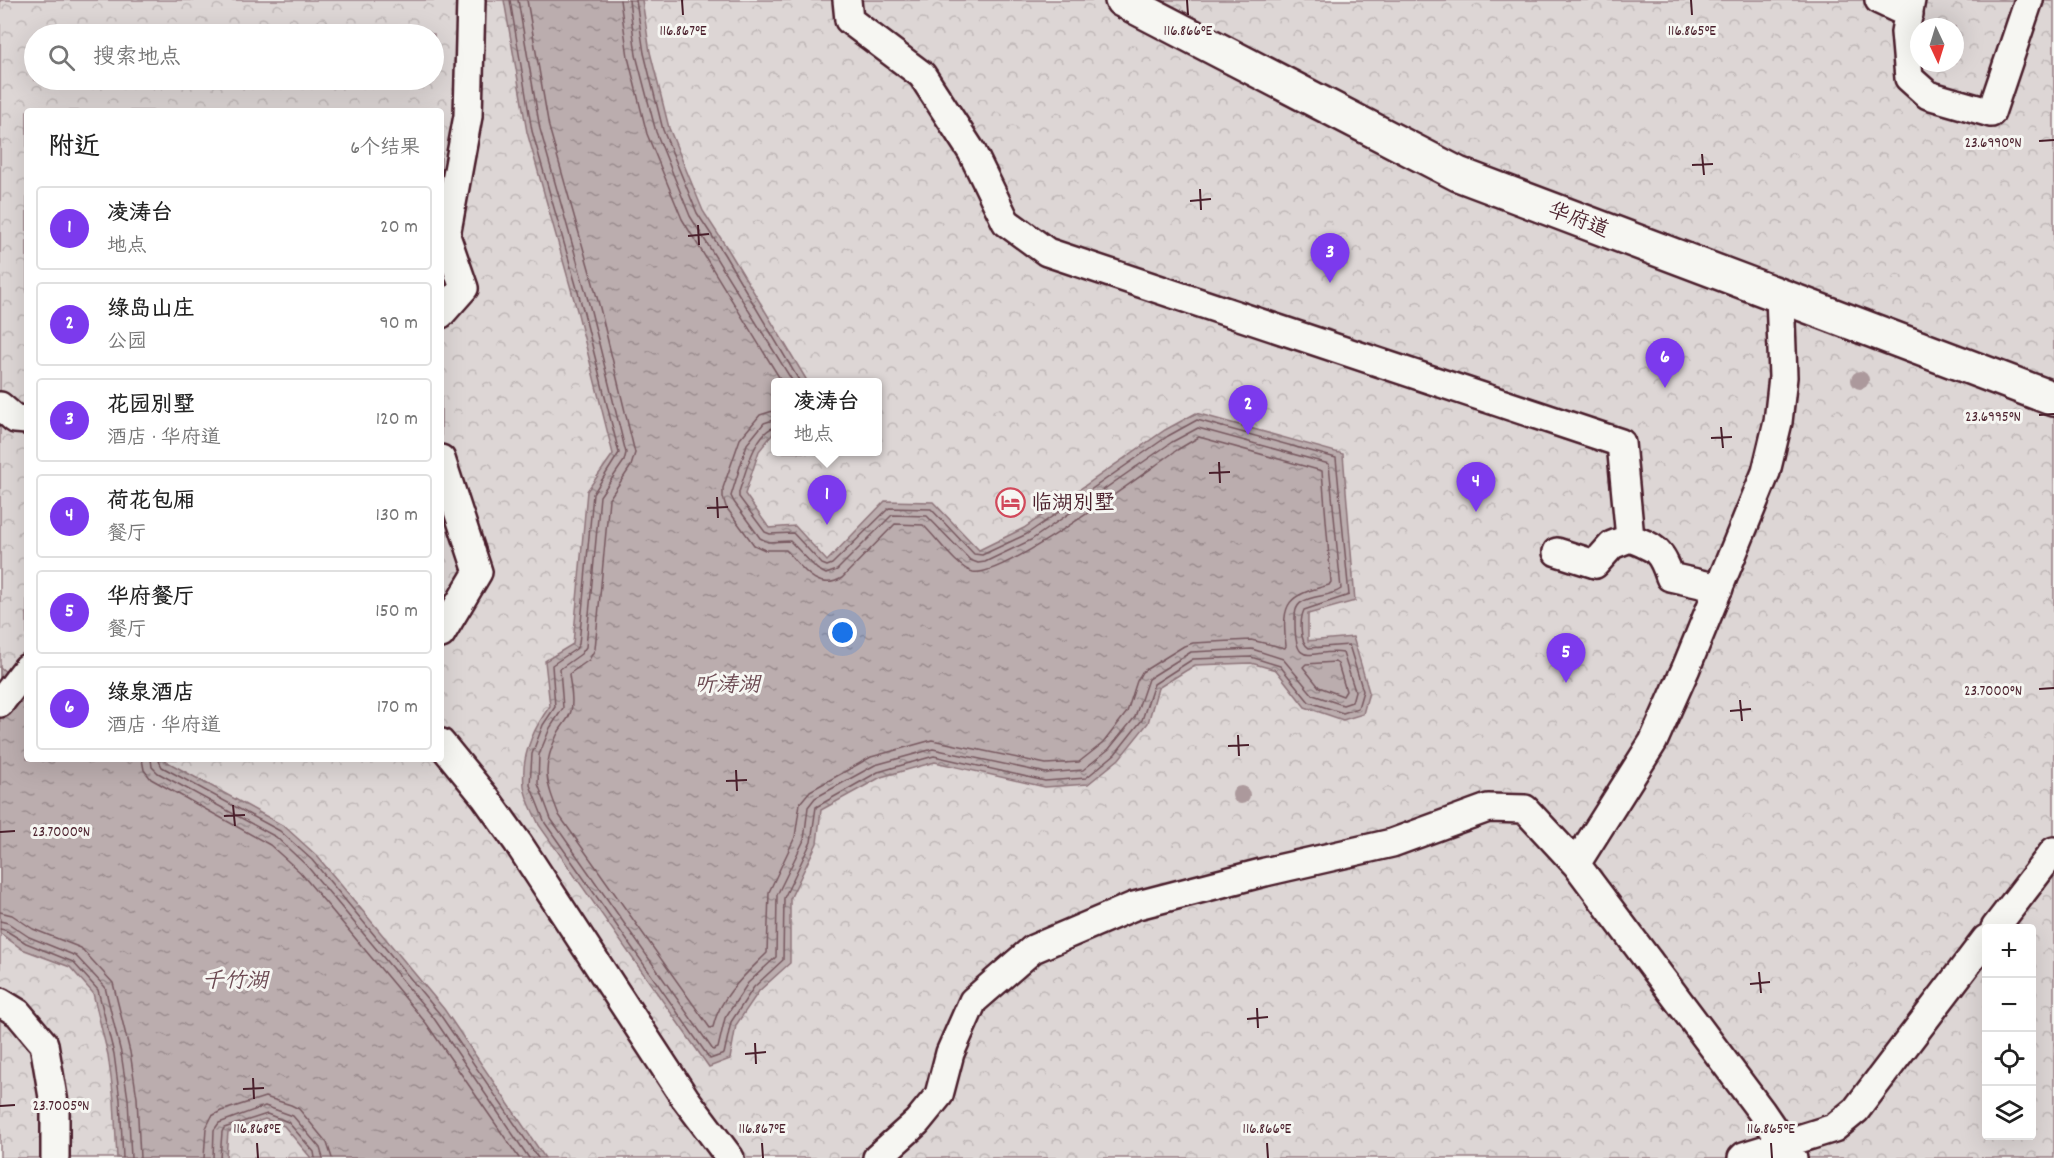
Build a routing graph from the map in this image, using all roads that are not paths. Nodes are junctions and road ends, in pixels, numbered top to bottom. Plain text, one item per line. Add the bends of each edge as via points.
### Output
1 (471, 0) edge
2 (847, 0) edge
3 (1122, 0) edge
4 (1879, 0) edge
5 (2029, 0) edge
6 (1910, 7) edge
7 (1780, 295) junction
8 (444, 311) edge
9 (2054, 399) edge
10 (0, 406) edge
11 (24, 420) edge
12 (444, 468) edge
13 (1630, 538) junction
14 (1557, 552) dead end
15 (1719, 588) junction
16 (444, 629) edge
17 (24, 672) edge
18 (0, 703) edge
19 (444, 747) edge
20 (2054, 850) edge
21 (1576, 864) junction
22 (1998, 924) edge
23 (1982, 944) edge
24 (0, 1002) edge
25 (56, 1158) edge
26 (730, 1158) edge
27 (877, 1158) edge
28 (1742, 1158) edge
29 (1793, 1158) edge

1 - 8 street via 468,116 446,236 464,288
2 - 13 street via 849,20 922,75 972,152 1006,222 1047,252 1621,443
3 - 7 street, 华府道 via 1458,174
4 - 6 street
5 - 6 street via 1991,113 1928,95 1909,78 1905,32
7 - 9 street, 华府道
7 - 15 street via 1783,377 1778,422 1766,472
10 - 11 street via 15,419
12 - 16 street via 478,572
13 - 14 street via 1612,545 1595,564
13 - 15 street via 1652,546 1664,560 1670,577
15 - 21 street via 1653,742
17 - 18 street
19 - 26 street via 518,843 685,1098
20 - 22 street
21 - 27 street via 1525,809 1488,808 1392,843 1124,910 1033,949 973,1001 950,1053 939,1095 917,1122
21 - 29 street
23 - 28 street via 1856,1110 1834,1128
24 - 25 street via 18,1013 44,1044 55,1109

